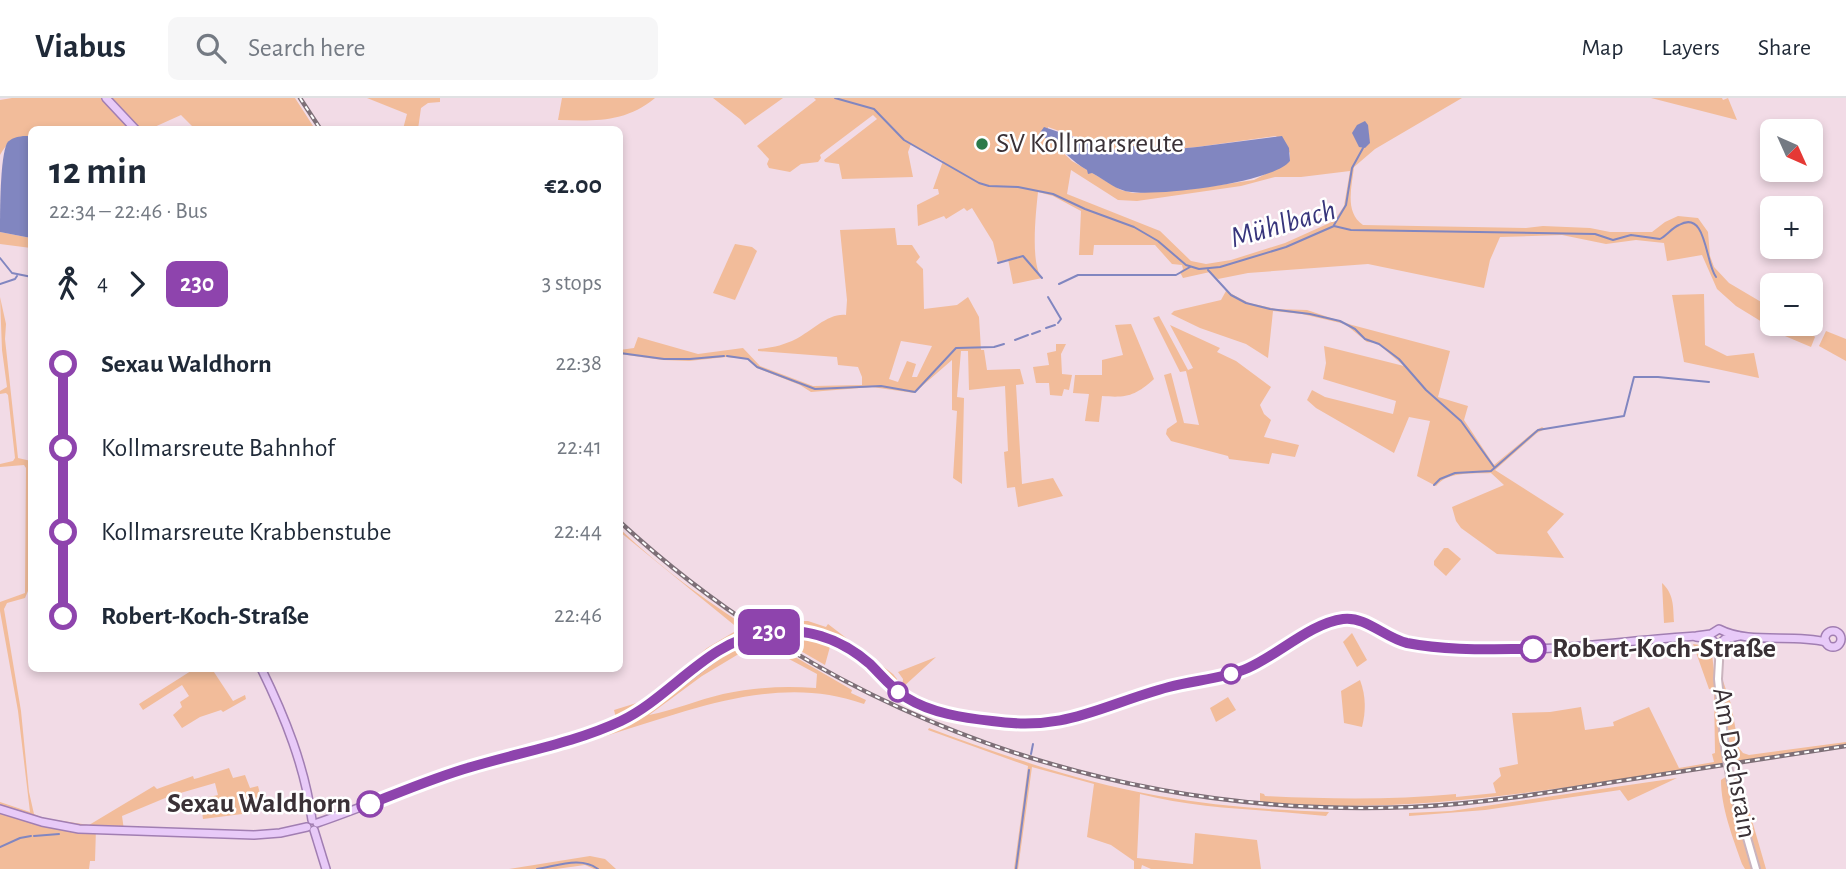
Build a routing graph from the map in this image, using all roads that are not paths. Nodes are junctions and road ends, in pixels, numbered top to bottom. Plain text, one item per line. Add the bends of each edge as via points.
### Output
1 (106, 98) edge
2 (132, 126) edge
3 (1718, 639) junction
4 (1844, 639) edge
5 (1826, 640) junction
6 (263, 672) edge
7 (0, 809) edge
8 (312, 825) junction
9 (326, 869) edge
10 (1756, 869) edge

1 - 2 main road
3 - 5 main road
3 - 8 main road, bridge via 1696,636 1573,648 1465,648 1407,643 1358,620 1341,619 1238,672 1170,687 1076,718 1031,725 978,719 918,704 895,690 849,648 832,639 783,631 744,638 650,705 587,735 467,768
3 - 10 street, Am Dachsrain, bridge via 1725,748
4 - 5 main road via 1834,647
4 - 5 main road via 1833,631
6 - 8 main road via 295,746
7 - 8 main road via 90,830 254,835
8 - 9 main road

